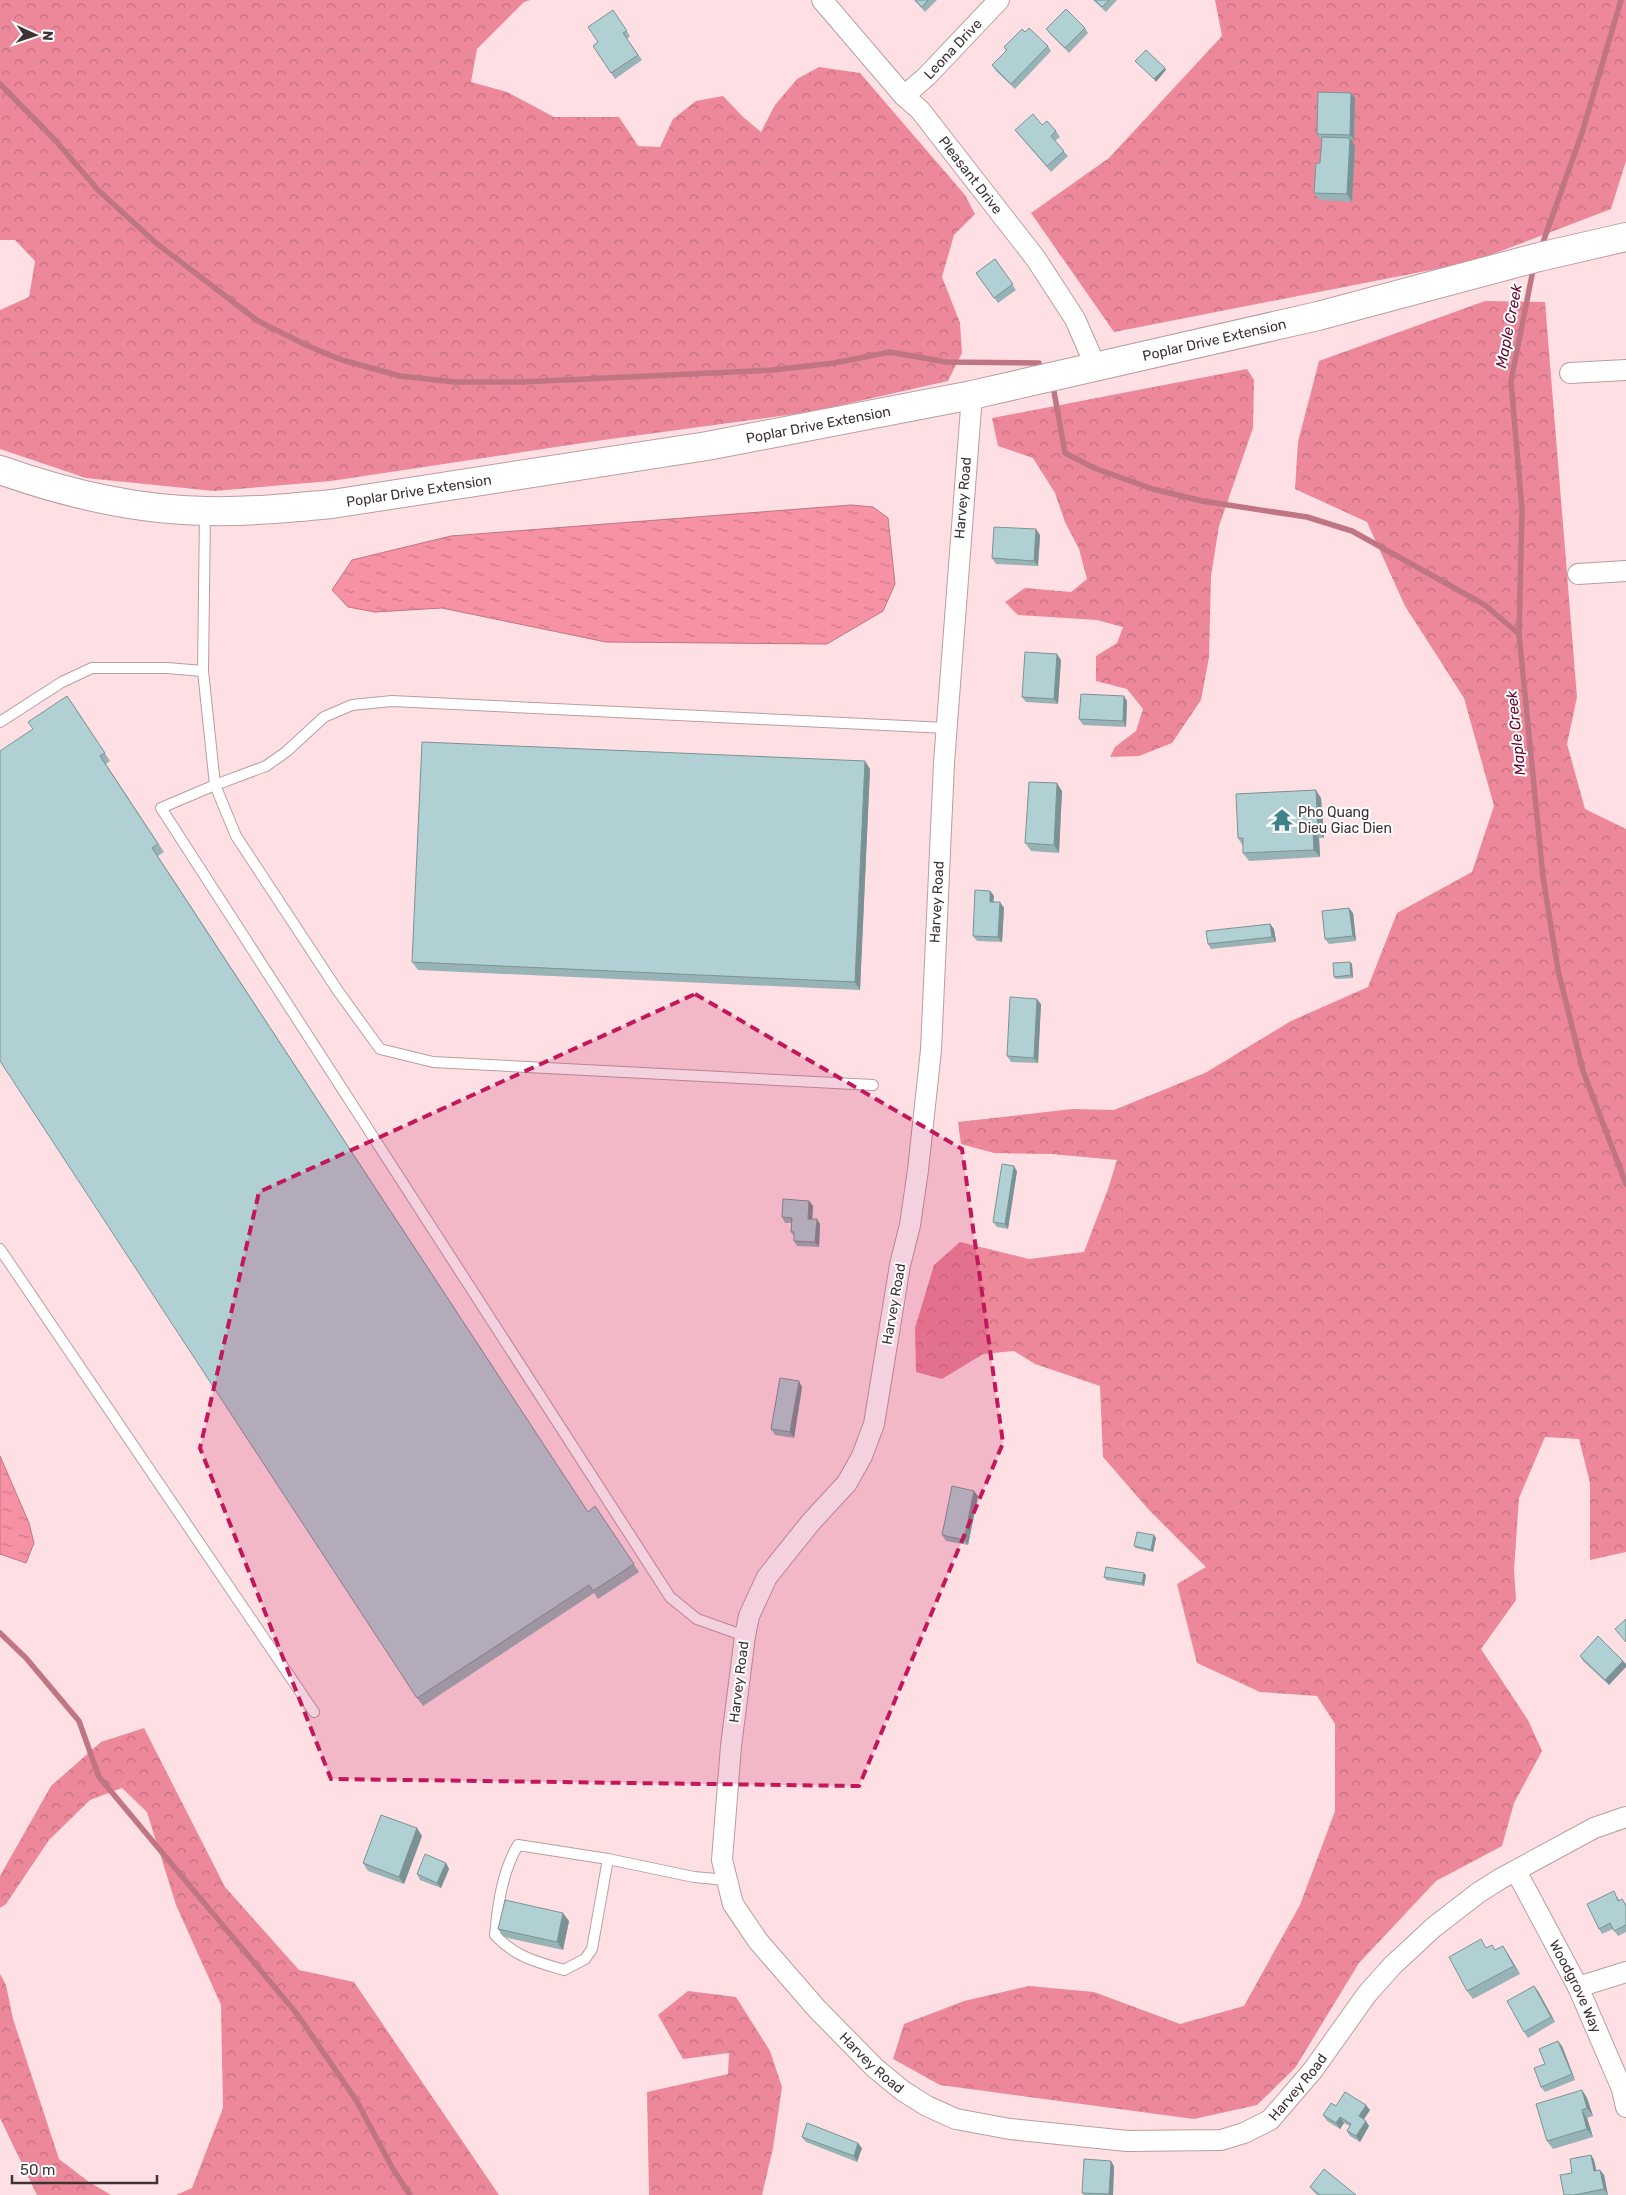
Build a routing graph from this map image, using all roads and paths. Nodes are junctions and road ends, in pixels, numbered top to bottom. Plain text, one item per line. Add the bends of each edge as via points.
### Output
1 (822, 0) edge
2 (999, 0) edge
3 (904, 96) junction
4 (1626, 237) edge
5 (1096, 367) junction
6 (1626, 370) edge
7 (1570, 373) dead end
8 (972, 395) junction
9 (0, 470) edge
10 (205, 511) junction
11 (1626, 571) edge
12 (1578, 574) dead end
13 (203, 671) junction
14 (0, 722) edge
15 (946, 728) junction
16 (216, 785) junction
17 (874, 1085) dead end
18 (0, 1249) edge
19 (745, 1636) junction
20 (314, 1712) dead end
21 (1626, 1818) edge
22 (608, 1859) junction
23 (1516, 1871) junction
24 (727, 1880) junction
25 (1626, 1972) edge
26 (1578, 1987) junction
27 (1626, 2108) edge

1 - 3 street, Pleasant Drive
2 - 3 street, Leona Drive
3 - 5 street, Pleasant Drive via 920,110 1036,259 1074,319
4 - 5 street, Poplar Drive Extension via 1318,316
5 - 8 street, Poplar Drive Extension
6 - 7 street
8 - 10 street, Poplar Drive Extension via 707,446 332,504 273,510
8 - 15 street, Harvey Road
9 - 10 street, Poplar Drive Extension via 50,486 117,501
10 - 13 lane
11 - 12 street
13 - 14 lane via 92,668 62,682
13 - 16 lane
15 - 16 lane via 384,702 352,705 324,717 266,766
15 - 19 street, Harvey Road via 931,1050 925,1109 910,1226 900,1265 874,1424 862,1456 846,1483 767,1577 749,1616
16 - 17 lane via 236,836 380,1049 433,1062
16 - 19 lane via 160,808 670,1597 697,1619
18 - 20 lane
19 - 24 street, Harvey Road via 731,1746 722,1860
21 - 23 street, Harvey Road via 1594,1828
22 - 22 lane via 592,1949 577,1965 564,1970 531,1960 506,1947 496,1935 498,1906 508,1863 518,1845
22 - 24 lane via 694,1877
23 - 24 street, Harvey Road via 1449,1915 1393,1965 1367,1994 1313,2070 1270,2120 1221,2140 1192,2142 1127,2141 1010,2129 956,2119 928,2106 875,2068 817,2009 758,1942 733,1904
23 - 26 street, Woodgrove Way
25 - 26 street
26 - 27 street, Woodgrove Way via 1622,2089

